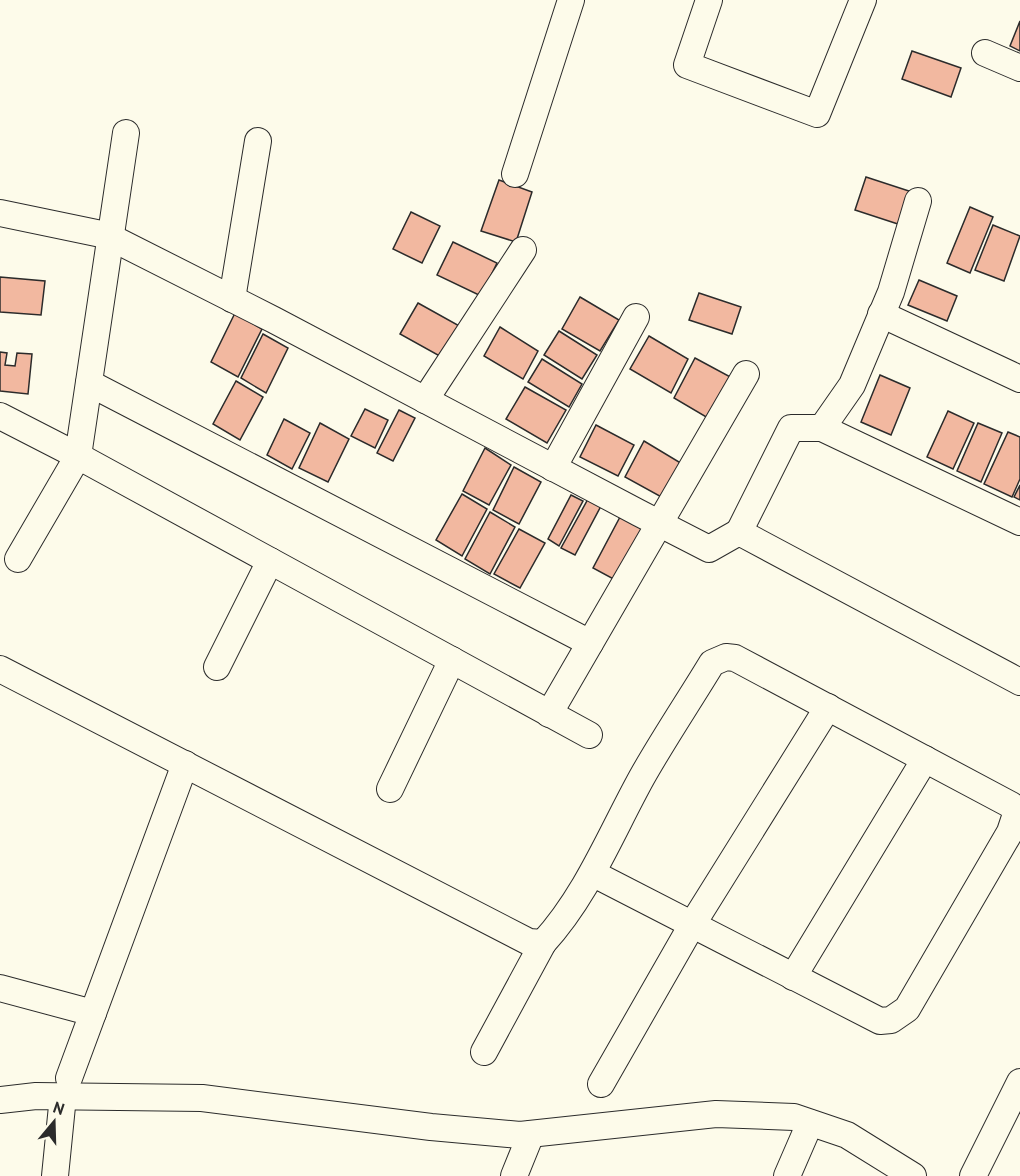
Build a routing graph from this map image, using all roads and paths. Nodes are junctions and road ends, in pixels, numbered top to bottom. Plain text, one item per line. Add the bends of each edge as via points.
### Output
1 (571, 0) edge
2 (709, 0) edge
3 (863, 0) edge
4 (985, 53) dead end
5 (1020, 68) edge
6 (126, 132) dead end
7 (258, 141) dead end
8 (515, 174) dead end
9 (918, 201) dead end
10 (0, 213) edge
11 (111, 237) junction
12 (523, 250) dead end
13 (232, 299) junction
14 (881, 314) junction
15 (636, 317) dead end
16 (746, 374) dead end
17 (1020, 379) edge
18 (89, 382) junction
19 (425, 400) junction
20 (0, 416) edge
21 (822, 428) junction
22 (78, 456) junction
23 (553, 468) junction
24 (1020, 522) edge
25 (659, 524) junction
26 (738, 531) junction
27 (18, 560) dead end
28 (270, 561) junction
29 (590, 643) junction
30 (452, 660) junction
31 (217, 667) dead end
32 (0, 669) edge
33 (1020, 682) edge
34 (828, 707) junction
35 (549, 714) junction
36 (589, 735) dead end
37 (925, 759) junction
38 (185, 764) junction
39 (390, 789) dead end
40 (1018, 815) edge
41 (592, 873) junction
42 (692, 925) junction
43 (543, 943) junction
44 (793, 977) junction
45 (0, 988) edge
46 (93, 1013) junction
47 (484, 1052) dead end
48 (1020, 1082) edge
49 (601, 1084) dead end
50 (66, 1087) junction
51 (0, 1100) edge
52 (810, 1123) junction
53 (531, 1134) junction
54 (55, 1176) edge
55 (514, 1176) edge
56 (786, 1176) edge
57 (913, 1176) edge
58 (974, 1176) edge

1 - 8 street
2 - 3 street via 687,65 818,114
4 - 5 street
6 - 11 street
7 - 13 street
9 - 14 street
10 - 11 street
11 - 13 street
11 - 18 street
12 - 19 street
13 - 19 street
14 - 17 street
14 - 21 street via 852,385
15 - 23 street
16 - 25 street
18 - 22 street
18 - 29 street
19 - 23 street
20 - 22 street
21 - 24 street
21 - 26 street via 791,428
22 - 27 street
22 - 28 street
23 - 25 street
25 - 26 street via 709,549
25 - 29 street
26 - 33 street
28 - 30 street
28 - 31 street
29 - 35 street
30 - 35 street
30 - 39 street
32 - 38 street
34 - 37 street
34 - 41 street via 735,658 712,663 642,776
34 - 42 street
35 - 36 street
37 - 40 street via 1011,805
37 - 44 street
38 - 43 street via 529,942
38 - 46 street
40 - 44 street via 907,1009 891,1020 880,1021
41 - 42 street
41 - 43 street via 562,923
42 - 44 street
42 - 49 street
43 - 47 street
45 - 46 street
46 - 50 street
48 - 58 street
50 - 51 street via 36,1096
50 - 53 street via 202,1098 520,1136
50 - 54 street
52 - 53 street via 794,1117 716,1114
52 - 56 street
52 - 57 street via 847,1135
53 - 55 street

